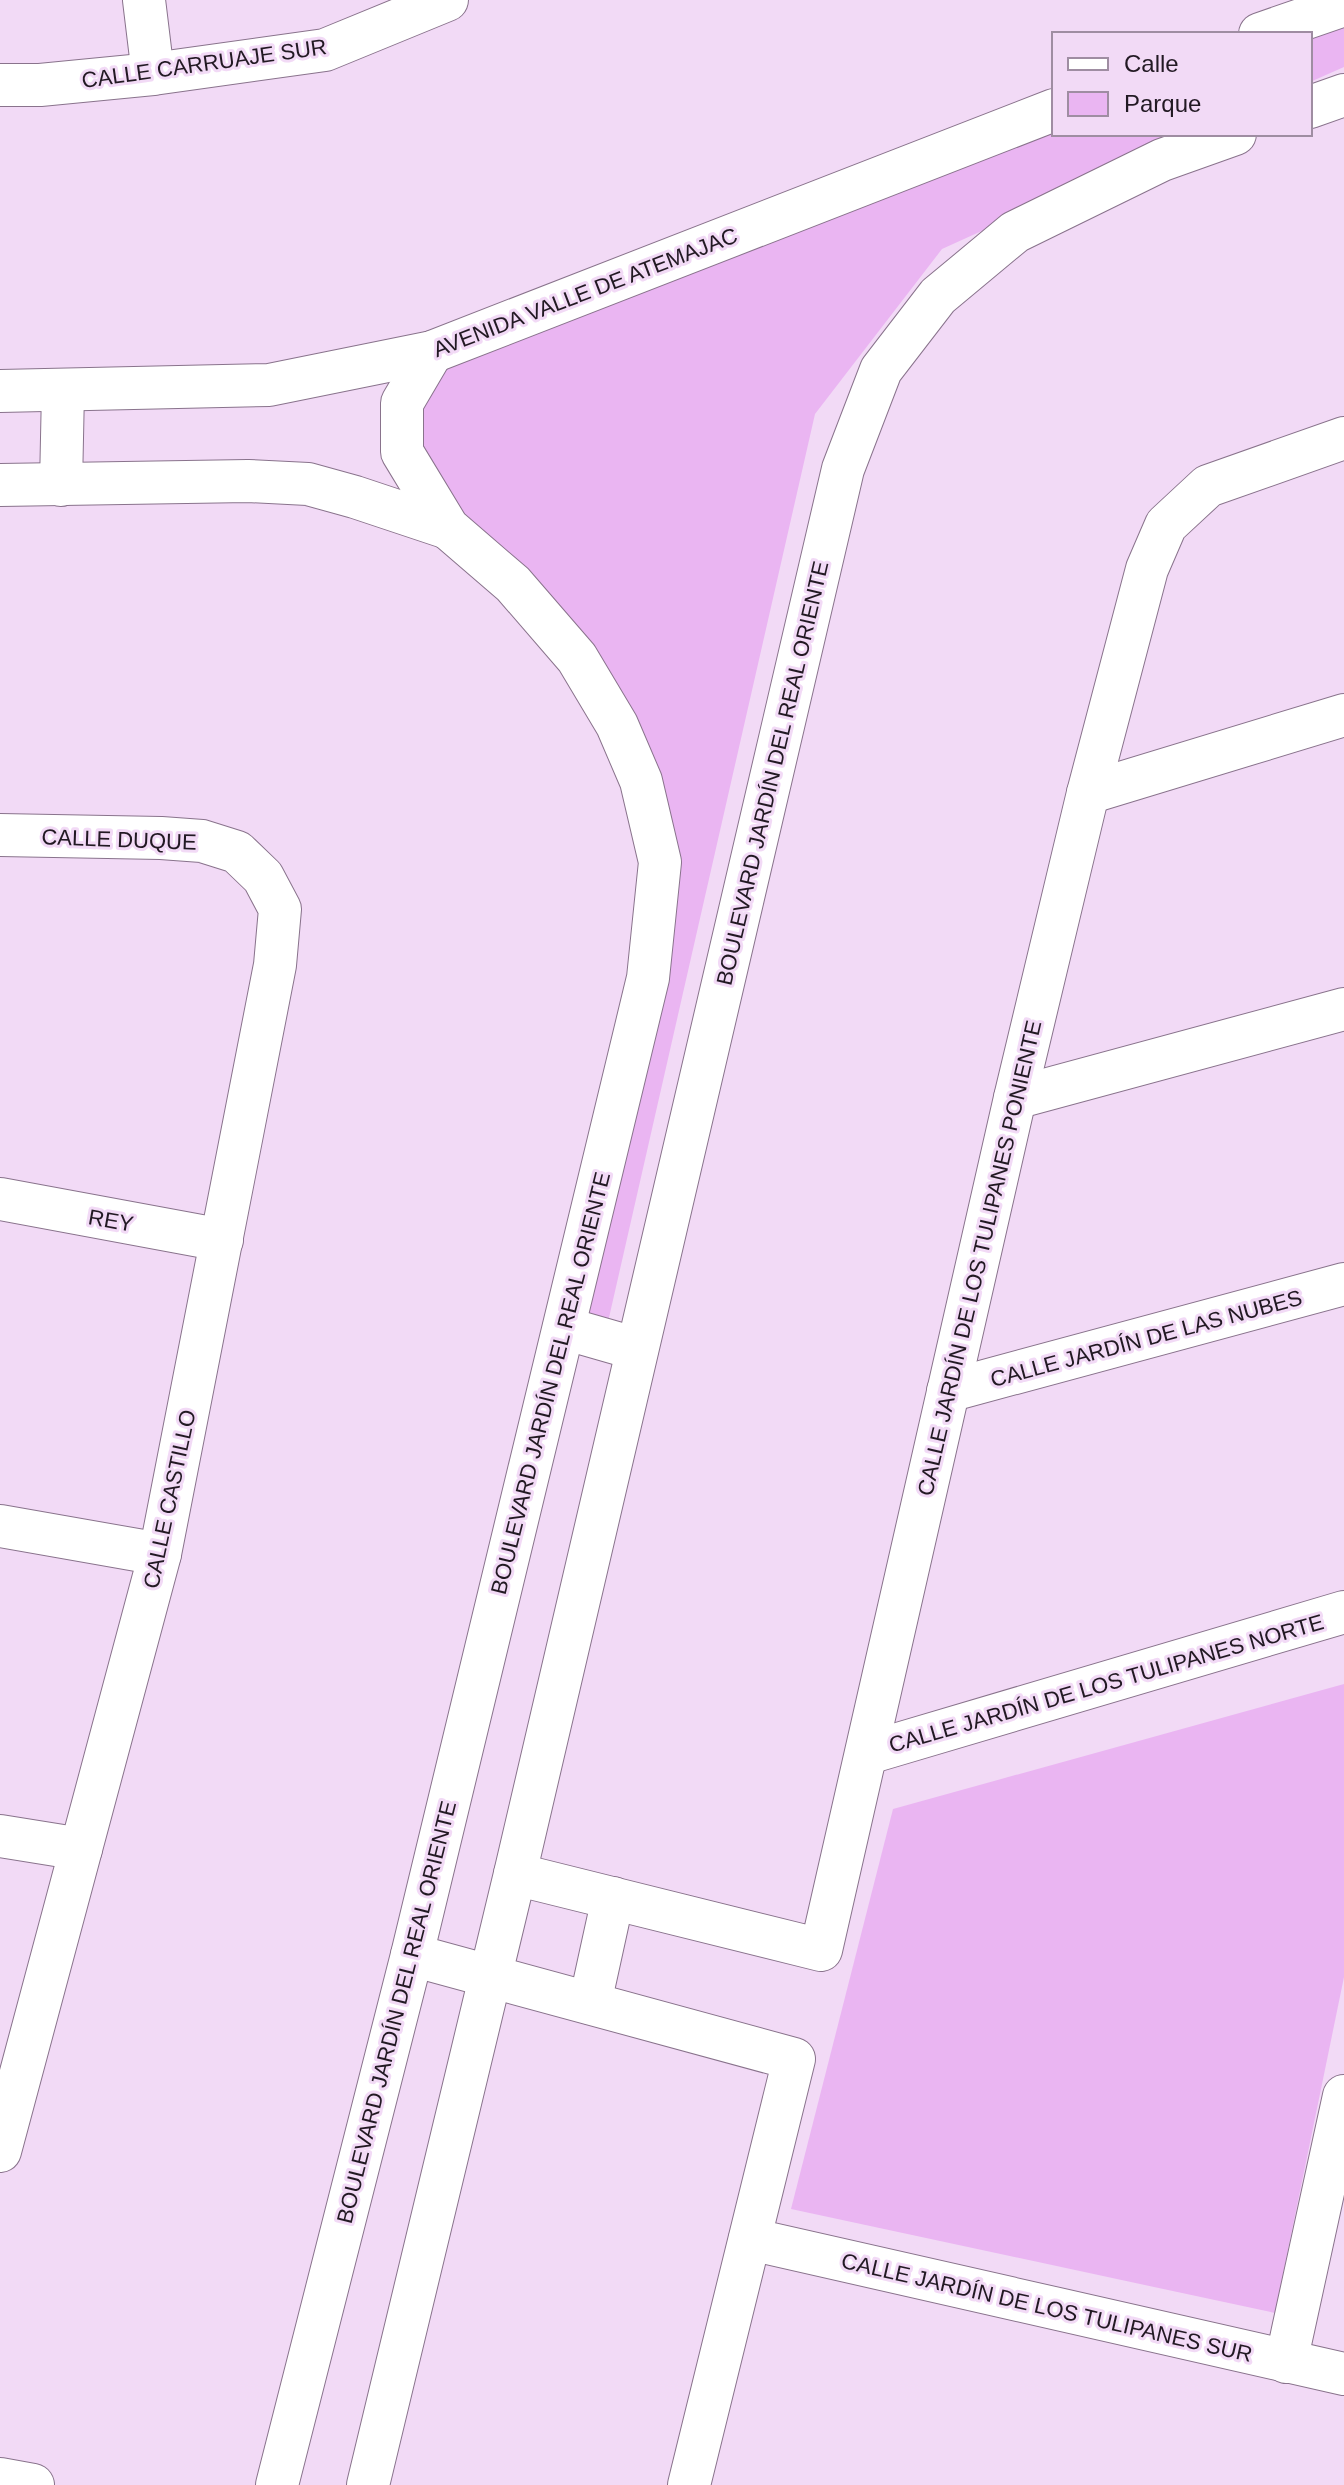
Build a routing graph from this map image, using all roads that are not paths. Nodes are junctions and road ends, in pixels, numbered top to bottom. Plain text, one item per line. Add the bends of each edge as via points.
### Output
1 (144, 0) edge
2 (447, 0) edge
3 (1344, 5) edge
4 (1266, 32) edge
5 (153, 74) junction
6 (0, 85) edge
7 (1344, 95) edge
8 (1312, 106) edge
9 (1052, 111) edge
10 (1229, 136) edge
11 (432, 352) junction
12 (0, 391) edge
13 (63, 391) junction
14 (1344, 438) edge
15 (0, 485) edge
16 (61, 485) junction
17 (448, 528) junction
18 (1344, 715) edge
19 (1088, 793) junction
20 (0, 835) edge
21 (237, 852) joint
22 (1344, 1009) edge
23 (1015, 1098) junction
24 (0, 1199) edge
25 (222, 1240) junction
26 (1344, 1284) edge
27 (564, 1328) junction
28 (637, 1349) junction
29 (948, 1391) junction
30 (0, 1526) edge
31 (160, 1554) junction
32 (1344, 1612) edge
33 (868, 1753) junction
34 (0, 1836) edge
35 (81, 1849) junction
36 (515, 1874) junction
37 (613, 1898) junction
38 (412, 1955) junction
39 (491, 1976) junction
40 (590, 2003) junction
41 (1344, 2096) edge
42 (0, 2151) edge
43 (750, 2239) junction
44 (1286, 2362) junction
45 (1344, 2374) edge
46 (0, 2479) edge
47 (33, 2485) edge
48 (277, 2485) edge
49 (368, 2485) edge
50 (689, 2485) edge

1 - 5 street
2 - 5 street, CALLE CARRUAJE SUR via 325,50
3 - 4 street
5 - 6 street, CALLE CARRUAJE SUR
7 - 8 street
9 - 11 street, AVENIDA VALLE DE ATEMAJAC
10 - 28 street, BOULEVARD JARDÍN DEL REAL ORIENTE via 1162,160 1015,232 938,296 881,370 843,469
11 - 13 street, AVENIDA VALLE DE ATEMAJAC via 269,385
11 - 17 street, BOULEVARD JARDÍN DEL REAL ORIENTE via 402,403 402,452
12 - 13 street, AVENIDA VALLE DE ATEMAJAC
13 - 16 street
14 - 19 street, CALLE JARDÍN DE LOS TULIPANES PONIENTE via 1208,486 1166,525 1147,569
15 - 16 street
16 - 17 street via 308,484
17 - 27 street, BOULEVARD JARDÍN DEL REAL ORIENTE via 513,584 577,658 617,725 641,781 660,862 648,978
18 - 19 street
19 - 23 street, CALLE JARDÍN DE LOS TULIPANES PONIENTE
20 - 21 street, CALLE DUQUE via 161,838 202,841
21 - 25 street, CALLE CASTILLO via 263,877 280,909 275,965
22 - 23 street
23 - 29 street, CALLE JARDÍN DE LOS TULIPANES PONIENTE
24 - 25 street, REY
25 - 31 street, CALLE CASTILLO
26 - 29 street, CALLE JARDÍN DE LAS NUBES
27 - 28 street
27 - 38 street, BOULEVARD JARDÍN DEL REAL ORIENTE
28 - 36 street, BOULEVARD JARDÍN DEL REAL ORIENTE
29 - 33 street, CALLE JARDÍN DE LOS TULIPANES PONIENTE
30 - 31 street
31 - 35 street, CALLE CASTILLO
32 - 33 street, CALLE JARDÍN DE LOS TULIPANES NORTE
33 - 37 street, CALLE JARDÍN DE LOS TULIPANES PONIENTE via 821,1950
34 - 35 street
35 - 42 street, CALLE CASTILLO
36 - 37 street
36 - 39 street, BOULEVARD JARDÍN DEL REAL ORIENTE
37 - 40 street
38 - 39 street
38 - 48 street, BOULEVARD JARDÍN DEL REAL ORIENTE
39 - 40 street
39 - 49 street, BOULEVARD JARDÍN DEL REAL ORIENTE
40 - 43 street via 794,2059
41 - 44 street
43 - 44 street, CALLE JARDÍN DE LOS TULIPANES SUR
43 - 50 street
44 - 45 street, CALLE JARDÍN DE LOS TULIPANES SUR
46 - 47 street

